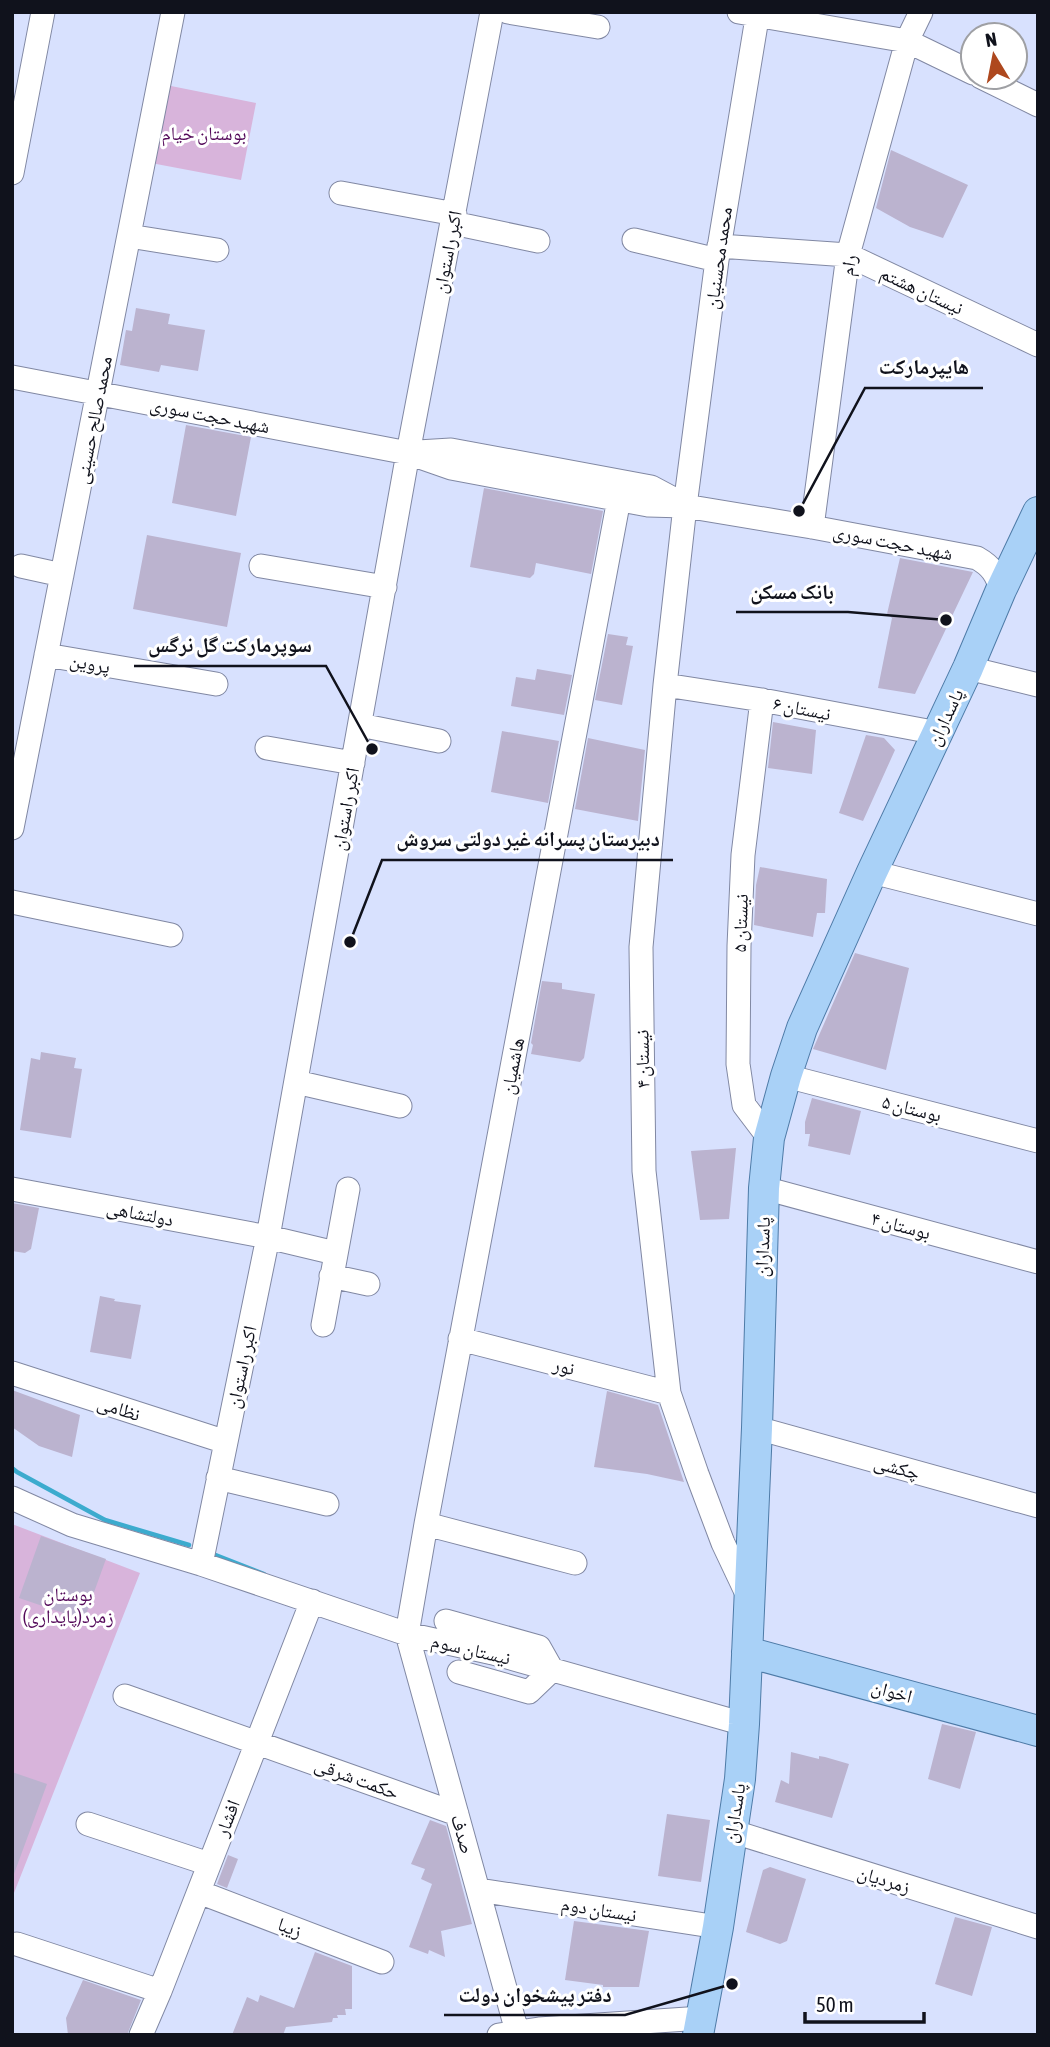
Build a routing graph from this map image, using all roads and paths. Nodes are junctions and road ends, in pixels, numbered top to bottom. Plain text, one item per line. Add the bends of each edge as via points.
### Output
1 (43, 12) edge
2 (173, 12) edge
3 (492, 12) edge
4 (508, 12) edge
5 (907, 12) edge
6 (921, 12) edge
7 (752, 13) edge
8 (598, 27) dead end
9 (907, 41) junction
10 (959, 66) edge
11 (1010, 91) edge
12 (1038, 105) edge
13 (12, 173) edge
14 (341, 193) dead end
15 (454, 218) junction
16 (129, 236) junction
17 (634, 240) dead end
18 (538, 241) dead end
19 (217, 250) dead end
20 (718, 253) junction
21 (849, 256) junction
22 (1038, 345) edge
23 (12, 377) edge
24 (98, 393) junction
25 (408, 453) junction
26 (619, 499) junction
27 (685, 506) junction
28 (1038, 512) edge
29 (812, 527) junction
30 (21, 566) dead end
31 (261, 566) dead end
32 (62, 575) junction
33 (385, 587) junction
34 (1001, 590) junction
35 (46, 655) junction
36 (968, 668) junction
37 (216, 684) dead end
38 (665, 685) junction
39 (1038, 685) edge
40 (762, 700) junction
41 (360, 725) junction
42 (938, 733) junction
43 (439, 741) dead end
44 (20, 747) edge
45 (267, 748) dead end
46 (354, 764) junction
47 (12, 828) edge
48 (872, 873) junction
49 (12, 902) edge
50 (1038, 914) edge
51 (170, 935) dead end
52 (786, 1076) junction
53 (296, 1082) junction
54 (400, 1106) dead end
55 (769, 1138) junction
56 (1038, 1141) edge
57 (764, 1188) junction
58 (12, 1189) edge
59 (348, 1189) dead end
60 (268, 1237) junction
61 (1038, 1262) edge
62 (333, 1265) junction
63 (368, 1284) dead end
64 (323, 1325) dead end
65 (460, 1339) junction
66 (12, 1373) edge
67 (669, 1393) junction
68 (757, 1428) junction
69 (226, 1442) junction
70 (218, 1478) junction
71 (12, 1498) edge
72 (327, 1504) dead end
73 (1038, 1506) edge
74 (426, 1524) junction
75 (575, 1563) dead end
76 (201, 1564) junction
77 (749, 1599) junction
78 (312, 1601) junction
79 (446, 1621) dead end
80 (407, 1634) junction
81 (747, 1652) junction
82 (552, 1670) junction
83 (458, 1672) dead end
84 (125, 1696) dead end
85 (744, 1724) junction
86 (1038, 1731) edge
87 (256, 1743) junction
88 (457, 1814) junction
89 (88, 1824) dead end
90 (731, 1831) junction
91 (209, 1864) junction
92 (479, 1890) junction
93 (199, 1892) junction
94 (718, 1927) junction
95 (1038, 1927) edge
96 (17, 1944) dead end
97 (382, 1962) dead end
98 (160, 1992) junction
99 (700, 2026) edge
100 (511, 2034) edge
101 (141, 2035) edge

1 - 13 street
2 - 16 street, محمد صالح حسینی
3 - 15 street, اکبر راستوان
4 - 8 street
5 - 9 street
6 - 9 street, رام
7 - 9 street
7 - 20 street, محمد محسنیان
9 - 10 street
9 - 21 street, رام
11 - 12 street
14 - 15 street
15 - 18 street
15 - 25 street, اکبر راستوان
16 - 19 street
16 - 24 street, محمد صالح حسینی
17 - 20 street, نیستان هشتم
20 - 21 street, نیستان هشتم
20 - 27 street, محمد محسنیان
21 - 22 street, نیستان هشتم
21 - 29 street, رام
23 - 24 street, شهید حجت سوری
24 - 25 street, شهید حجت سوری
24 - 32 street, محمد صالح حسینی
25 - 26 street, شهید حجت سوری via 451,468
25 - 27 street, شهید حجت سوری via 452,450 637,484
25 - 33 street, اکبر راستوان
26 - 27 street, شهید حجت سوری
26 - 65 street, هاشمیان
27 - 29 street, شهید حجت سوری
27 - 38 street, نیستان ۴
28 - 34 main road, پاسداران
29 - 34 street, شهید حجت سوری via 977,558 990,565
30 - 32 street
31 - 33 street
32 - 35 street, محمد صالح حسینی
33 - 41 street, اکبر راستوان
34 - 36 main road, پاسداران
35 - 37 street, پروین
35 - 44 street, محمد صالح حسینی
36 - 39 street
36 - 42 main road, پاسداران
38 - 40 street, نیستان ۶
38 - 67 street, نیستان ۴ via 641,947 644,1171
40 - 42 street, نیستان ۶
40 - 55 street, نیستان ۵ via 743,855 738,1064 744,1105
41 - 43 street
41 - 46 street, اکبر راستوان
42 - 48 main road, پاسداران
44 - 47 street, محمد صالح حسینی
45 - 46 street
46 - 53 street, اکبر راستوان
48 - 50 street
48 - 52 main road, پاسداران via 802,1028
49 - 51 street
52 - 55 main road, پاسداران
52 - 56 street, بوستان ۵
53 - 54 street
53 - 60 street, اکبر راستوان
55 - 57 main road, پاسداران
57 - 61 street, بوستان ۴
57 - 68 main road, پاسداران
58 - 60 street, دولتشاهی
59 - 62 street
60 - 62 street, دولتشاهی
60 - 69 street, اکبر راستوان
62 - 63 street, دولتشاهی
62 - 64 street
65 - 67 street, نور
65 - 74 street, هاشمیان
66 - 69 street, نظامی
67 - 77 street, نیستان ۴ via 696,1474
68 - 73 street, چکشی
68 - 77 main road, پاسداران
69 - 70 street, اکبر راستوان
70 - 72 street
70 - 76 street, اکبر راستوان
71 - 76 street via 72,1525
74 - 75 street
74 - 80 street, هاشمیان
76 - 78 street, نیستان سوم
77 - 81 main road, پاسداران
78 - 80 street, نیستان سوم
78 - 87 street, افشار
79 - 82 street via 539,1647
80 - 82 street, نیستان سوم
80 - 88 street, صدف
81 - 85 main road, پاسداران
81 - 86 main road, اخوان
82 - 83 street via 530,1692
82 - 85 street, نیستان سوم
84 - 87 street, حکمت شرقی
85 - 90 main road, پاسداران
87 - 88 street, حکمت شرقی
87 - 91 street, افشار
88 - 92 street, صدف
89 - 91 street
90 - 94 main road, پاسداران
90 - 95 street, زمردیان
91 - 93 street, افشار
92 - 94 street, نیستان دوم
92 - 100 street, صدف
93 - 97 street, زیبا
93 - 98 street, افشار
94 - 99 main road, پاسداران
96 - 98 street
98 - 101 street, افشار
99 - 100 street via 539,2029

